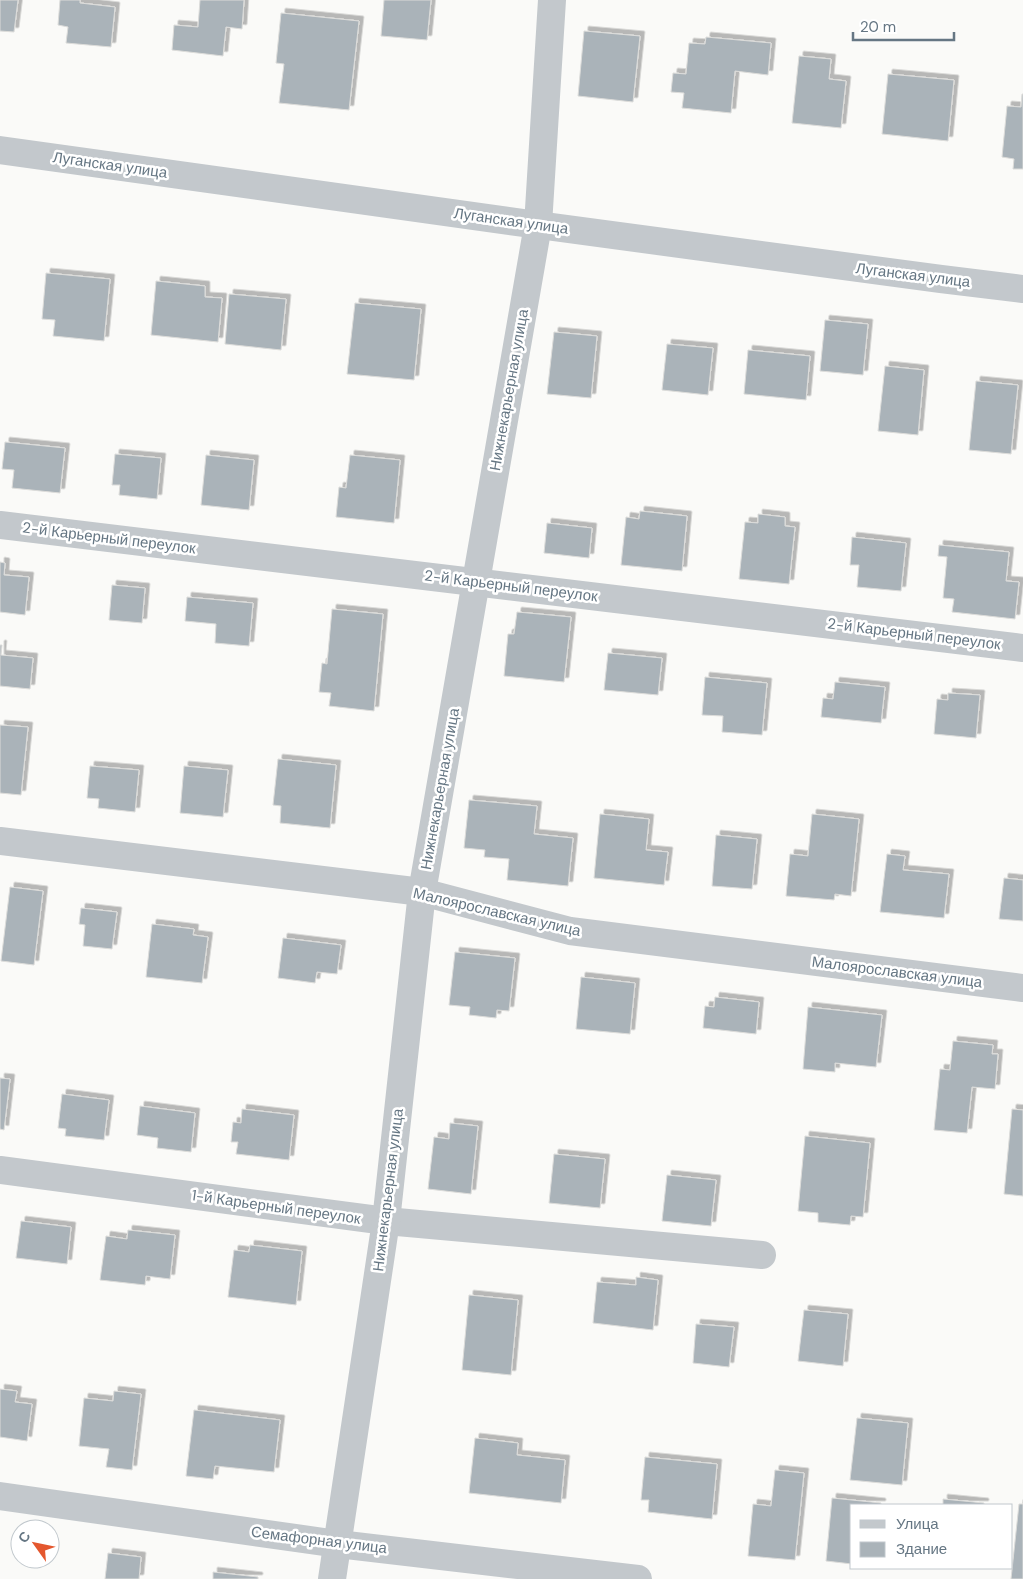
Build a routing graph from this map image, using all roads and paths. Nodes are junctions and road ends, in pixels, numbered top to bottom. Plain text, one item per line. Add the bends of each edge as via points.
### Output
1 (552, 0) edge
2 (0, 150) edge
3 (538, 225) junction
4 (1023, 289) edge
5 (0, 525) edge
6 (476, 582) junction
7 (1023, 648) edge
8 (0, 841) edge
9 (422, 892) junction
10 (1023, 988) edge
11 (0, 1170) edge
12 (386, 1221) junction
13 (762, 1255) dead end
14 (0, 1496) edge
15 (338, 1544) junction
16 (332, 1579) edge
17 (638, 1579) edge

1 - 3 street, Нижнекарьерная улица
2 - 3 street, Луганская улица
3 - 4 street, Луганская улица
3 - 6 street, Нижнекарьерная улица
5 - 6 street, 2-й Карьерный переулок
6 - 7 street, 2-й Карьерный переулок
6 - 9 street, Нижнекарьерная улица
8 - 9 street, Малоярославская улица
9 - 10 street, Малоярославская улица via 570,931
9 - 12 street, Нижнекарьерная улица
11 - 12 street, 1-й Карьерный переулок
12 - 13 street, 1-й Карьерный переулок
12 - 15 street, Нижнекарьерная улица
14 - 15 street, Семафорная улица
15 - 16 street, Нижнекарьерная улица
15 - 17 street, Семафорная улица

